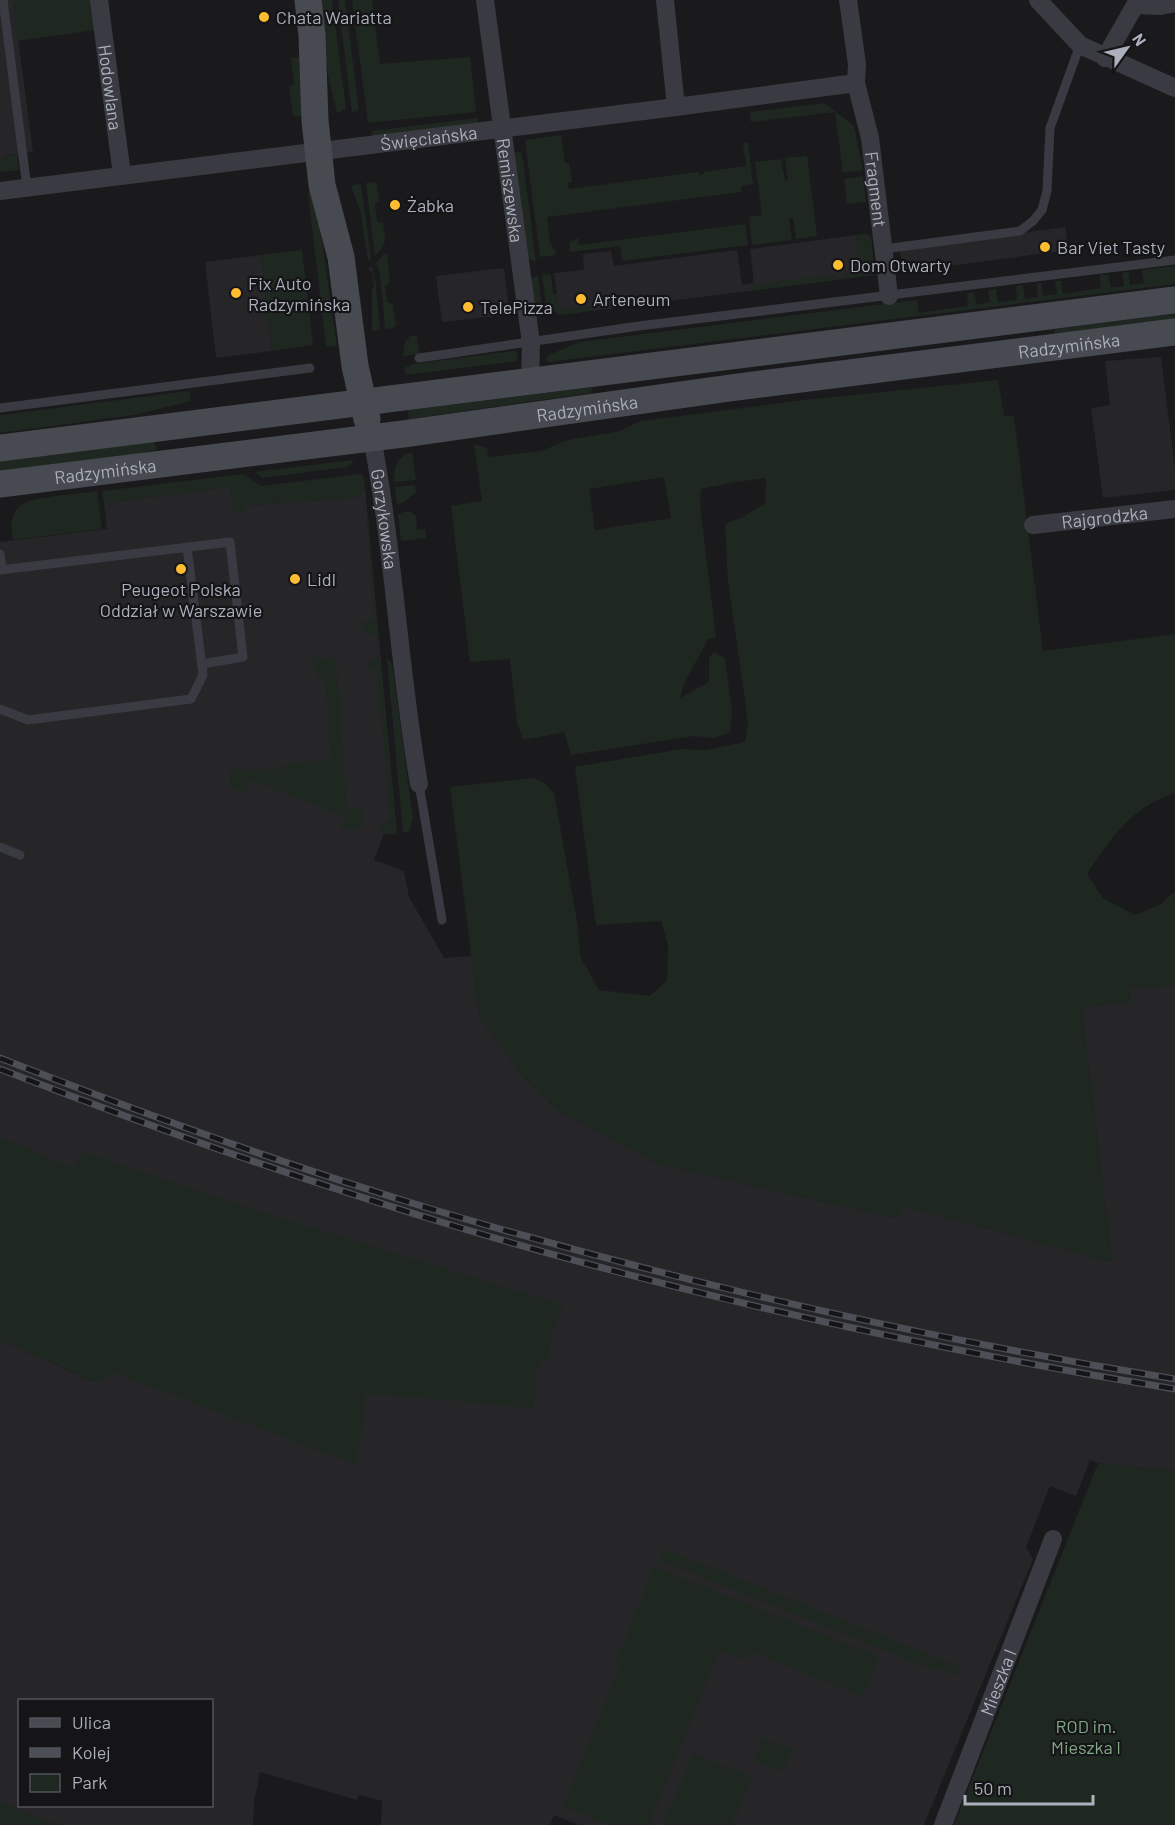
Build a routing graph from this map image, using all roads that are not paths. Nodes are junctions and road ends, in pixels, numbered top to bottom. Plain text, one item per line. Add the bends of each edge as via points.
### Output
1 (3, 0) edge
2 (99, 0) edge
3 (308, 0) edge
4 (485, 0) edge
5 (665, 0) edge
6 (848, 0) edge
7 (1038, 0) edge
8 (1137, 2) edge
9 (1175, 3) edge
10 (1080, 45) junction
11 (1105, 58) junction
12 (856, 83) junction
13 (1175, 88) edge
14 (676, 107) junction
15 (501, 128) junction
16 (327, 152) junction
17 (122, 175) junction
18 (27, 188) junction
19 (0, 191) edge
20 (884, 249) junction
21 (1175, 260) edge
22 (889, 296) junction
23 (1175, 300) edge
24 (1175, 332) edge
25 (531, 343) junction
26 (418, 358) dead end
27 (310, 368) dead end
28 (603, 372) junction
29 (530, 382) junction
30 (363, 402) junction
31 (608, 405) junction
32 (0, 408) edge
33 (372, 438) junction
34 (0, 448) edge
35 (0, 484) edge
36 (1175, 509) edge
37 (1033, 525) dead end
38 (187, 547) junction
39 (0, 554) edge
40 (1, 569) edge
41 (202, 664) junction
42 (0, 709) edge
43 (419, 784) joint
44 (0, 847) edge
45 (20, 855) dead end
46 (442, 920) dead end
47 (1053, 1539) dead end
48 (943, 1825) edge

1 - 18 lane
2 - 17 street, Hodowlana
3 - 16 main road, Gorzykowska via 315,121
4 - 15 street, Remiszewska
5 - 14 street
6 - 12 street, Fragment
7 - 10 street
8 - 9 street via 1160,6
8 - 11 street
10 - 11 street
10 - 20 lane via 1050,128 1047,191 1034,221 1020,231
11 - 13 street
12 - 14 street, Święciańska
12 - 20 street, Fragment via 870,138
14 - 15 street, Święciańska
15 - 16 street, Święciańska
15 - 25 street, Remiszewska
16 - 17 street, Święciańska
16 - 30 main road, Gorzykowska via 322,185 341,257
17 - 18 street, Święciańska
18 - 19 street, Święciańska
20 - 22 street, Fragment
21 - 22 lane
22 - 25 lane
23 - 28 main road, Radzymińska
24 - 31 main road, Radzymińska
25 - 26 lane
25 - 29 street, Remiszewska
27 - 32 lane
28 - 29 main road, Radzymińska
28 - 31 main road
29 - 30 main road, Radzymińska
30 - 33 main road, Gorzykowska
30 - 34 main road, Radzymińska
31 - 33 main road, Radzymińska
33 - 35 main road, Radzymińska
33 - 43 street, Gorzykowska
36 - 37 street, Rajgrodzka
38 - 40 lane
38 - 41 lane
38 - 41 lane via 230,542 243,657
39 - 40 lane
41 - 42 lane via 203,675 191,699 28,720
43 - 46 lane
44 - 45 lane
47 - 48 street, Mieszka I

